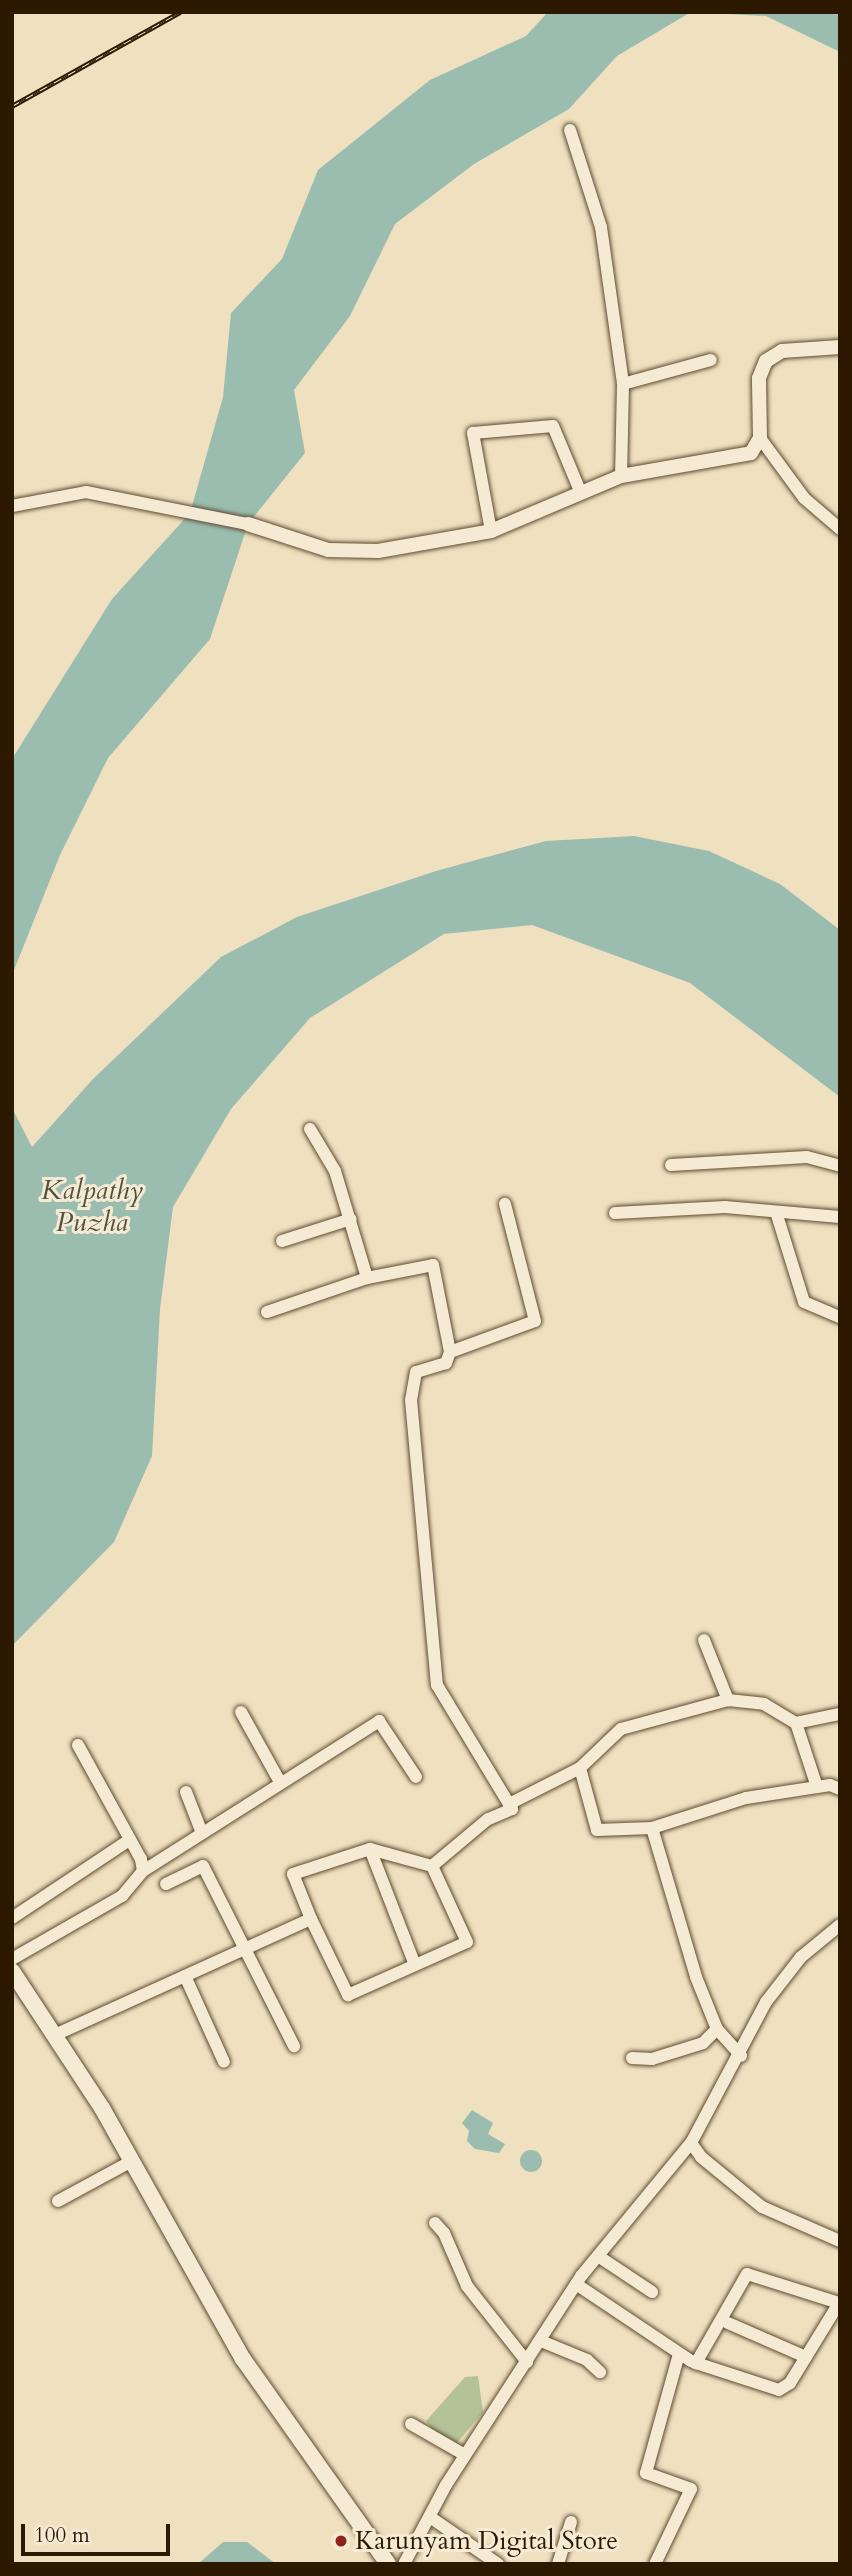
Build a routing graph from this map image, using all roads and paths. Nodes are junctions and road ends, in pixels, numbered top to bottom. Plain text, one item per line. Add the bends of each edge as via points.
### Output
1 (570, 130) dead end
2 (840, 347) edge
3 (711, 360) dead end
4 (623, 384) junction
5 (760, 438) junction
6 (621, 476) junction
7 (580, 491) junction
8 (12, 506) edge
9 (248, 524) joint
10 (840, 529) edge
11 (491, 531) junction
12 (310, 1129) dead end
13 (671, 1166) dead end
14 (840, 1166) edge
15 (505, 1204) dead end
16 (776, 1212) junction
17 (615, 1213) dead end
18 (840, 1217) edge
19 (351, 1219) junction
20 (282, 1241) dead end
21 (367, 1278) junction
22 (267, 1312) dead end
23 (840, 1317) edge
24 (450, 1352) junction
25 (704, 1640) dead end
26 (728, 1700) junction
27 (241, 1712) dead end
28 (840, 1714) edge
29 (796, 1723) junction
30 (78, 1745) dead end
31 (580, 1768) junction
32 (416, 1777) dead end
33 (280, 1782) junction
34 (817, 1787) junction
35 (840, 1789) edge
36 (186, 1793) dead end
37 (509, 1804) junction
38 (652, 1828) junction
39 (202, 1833) junction
40 (128, 1841) junction
41 (370, 1849) junction
42 (432, 1866) junction
43 (143, 1871) junction
44 (166, 1884) dead end
45 (12, 1919) edge
46 (310, 1919) junction
47 (840, 1925) edge
48 (243, 1949) junction
49 (12, 1959) edge
50 (415, 1965) junction
51 (12, 1971) edge
52 (185, 1976) junction
53 (717, 2029) junction
54 (57, 2034) junction
55 (295, 2046) dead end
56 (741, 2056) junction
57 (632, 2058) dead end
58 (224, 2062) dead end
59 (691, 2143) junction
60 (132, 2161) junction
61 (58, 2201) dead end
62 (435, 2223) dead end
63 (840, 2241) edge
64 (598, 2256) junction
65 (576, 2284) junction
66 (652, 2292) dead end
67 (728, 2323) dead end
68 (541, 2341) junction
69 (679, 2354) junction
70 (806, 2357) junction
71 (527, 2362) junction
72 (696, 2363) junction
73 (600, 2372) dead end
74 (411, 2424) dead end
75 (465, 2455) junction
76 (430, 2517) junction
77 (571, 2522) dead end
78 (388, 2564) edge
79 (404, 2564) edge
80 (498, 2564) edge
81 (558, 2564) edge
82 (655, 2564) edge

1 - 4 street via 601,227
2 - 5 street via 782,351 766,360 759,378
3 - 4 street
4 - 6 street
5 - 6 street via 751,453
5 - 10 street via 804,498
6 - 7 street
7 - 11 street
7 - 11 street via 554,426 473,433
8 - 9 street via 86,492
9 - 11 street via 328,550 378,551
12 - 19 street via 335,1171
13 - 14 street via 807,1157
15 - 24 street via 535,1321
16 - 17 street via 702,1207
16 - 18 street
16 - 23 street via 804,1301
19 - 20 street
19 - 21 street
21 - 22 street
21 - 24 street via 433,1265
24 - 37 street via 446,1363 416,1372 411,1400 437,1685
25 - 26 street
26 - 29 street via 764,1704
26 - 31 street via 621,1729
27 - 33 street
28 - 29 street
29 - 34 street
30 - 40 street
31 - 37 street
31 - 38 street via 597,1830
32 - 33 street via 379,1721
33 - 39 street
34 - 35 street
34 - 38 street via 746,1798
36 - 39 street
37 - 42 street via 512,1809 488,1819
38 - 53 street via 696,1977
39 - 43 street
40 - 43 street via 141,1859
40 - 45 street
41 - 42 street
41 - 46 street via 293,1874
41 - 50 street
42 - 50 street via 467,1942
43 - 49 street via 122,1896
44 - 48 street via 203,1866
46 - 48 street
46 - 50 street via 348,1995
47 - 56 street via 801,1956 766,2002
48 - 52 street
48 - 55 street
51 - 54 main road
52 - 54 street
52 - 58 street
53 - 56 street
53 - 57 street via 703,2043 652,2059
54 - 60 main road
56 - 59 street
59 - 63 street via 701,2157 762,2207
59 - 64 street
60 - 61 street
60 - 78 main road via 243,2359
62 - 71 street via 467,2286
64 - 65 street
64 - 66 street
65 - 68 street
65 - 69 street
67 - 70 street
68 - 71 street
68 - 73 street via 587,2360
69 - 72 street
69 - 82 street via 646,2473 691,2489
70 - 72 street via 779,2390
70 - 72 street via 839,2303 747,2274
71 - 75 street
74 - 75 street
75 - 76 street
76 - 79 street
76 - 80 street
77 - 81 street

